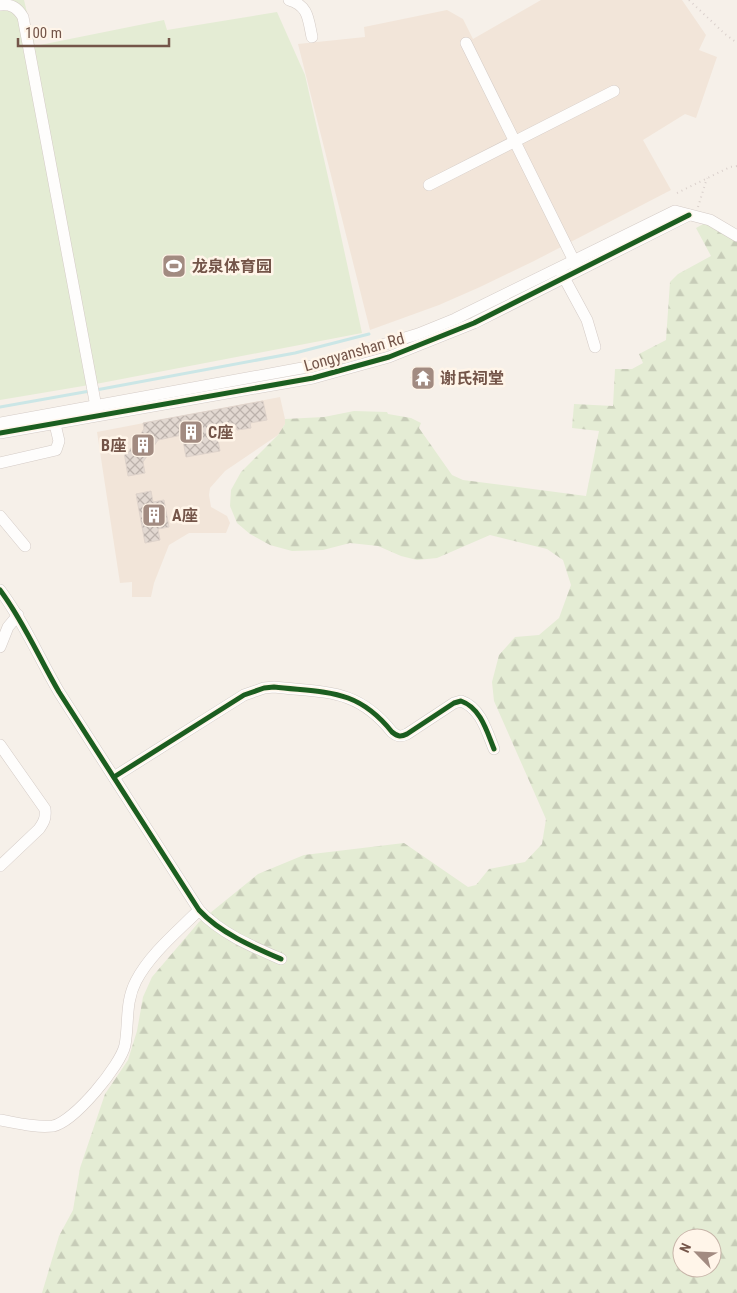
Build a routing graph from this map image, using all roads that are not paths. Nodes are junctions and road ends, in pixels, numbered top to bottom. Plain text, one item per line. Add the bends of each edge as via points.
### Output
1 (289, 0) edge
2 (0, 5) edge
3 (312, 37) dead end
4 (466, 43) dead end
5 (614, 91) dead end
6 (515, 141) junction
7 (429, 185) dead end
8 (737, 236) edge
9 (576, 266) junction
10 (562, 273) junction
11 (595, 347) dead end
12 (97, 411) junction
13 (54, 419) junction
14 (0, 423) edge
15 (0, 433) edge
16 (0, 463) edge
17 (0, 516) edge
18 (25, 546) dead end
19 (0, 590) edge
20 (18, 615) junction
21 (0, 647) edge
22 (0, 745) edge
23 (494, 749) dead end
24 (114, 777) junction
25 (0, 866) edge
26 (199, 910) junction
27 (281, 959) dead end
28 (0, 1120) edge

1 - 3 street via 302,6 306,12
2 - 12 street via 16,8 23,17
4 - 6 street
5 - 6 street
6 - 7 street
6 - 9 street
8 - 9 street, Longyanshan Rd via 710,220 675,211
9 - 10 street, Longyanshan Rd
10 - 11 street via 587,320
10 - 12 street, Longyanshan Rd via 425,331 348,356
12 - 13 street, Longyanshan Rd
13 - 14 street, Longyanshan Rd
13 - 15 street, Longyanshan Rd
13 - 16 street via 59,441 56,450
17 - 18 street
19 - 20 street
20 - 21 street via 8,627
20 - 24 street via 49,675
22 - 25 street via 45,809 46,816 39,829
23 - 24 street via 479,716 461,701 407,734 396,736 370,708 350,698 274,687 244,694
24 - 26 street
26 - 27 street via 211,922
26 - 28 street via 143,969 129,997 120,1060 79,1110 55,1125

